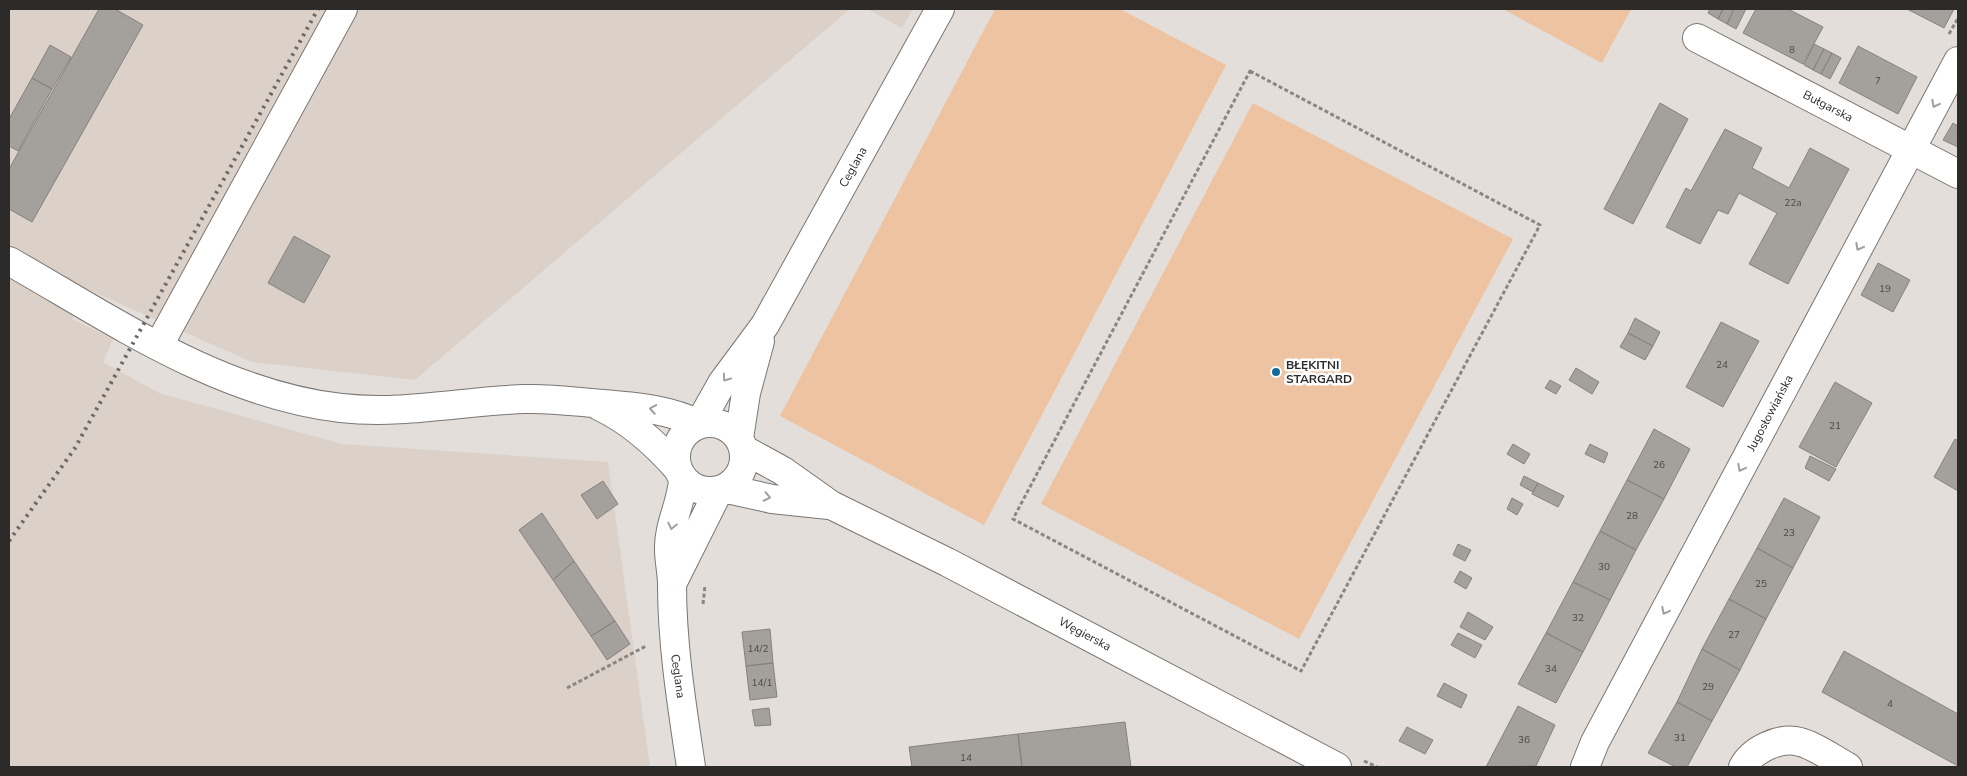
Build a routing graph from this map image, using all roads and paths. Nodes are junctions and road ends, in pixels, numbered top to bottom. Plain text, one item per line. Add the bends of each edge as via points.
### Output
1 (343, 9) edge
2 (940, 9) edge
3 (1697, 38) dead end
4 (1958, 61) edge
5 (1911, 149) junction
6 (1958, 174) edge
7 (9, 261) edge
8 (765, 325) junction
9 (158, 345) junction
10 (593, 404) junction
11 (699, 424) junction
12 (741, 444) junction
13 (680, 474) junction
14 (719, 490) junction
15 (831, 505) junction
16 (1013, 519) joint
17 (706, 580) dead end
18 (672, 584) junction
19 (702, 614) dead end
20 (649, 644) dead end
21 (567, 688) dead end
22 (1347, 762) edge
23 (691, 767) edge
24 (1377, 767) edge
25 (1585, 767) edge
26 (1743, 767) edge
27 (1848, 767) edge

1 - 9 street
2 - 8 street, Ceglana
3 - 5 street, Bułgarska
4 -> 5 street, Jugosłowiańska
5 - 6 street, Bułgarska
5 -> 25 street, Jugosłowiańska via 1595,742
7 - 9 street
8 -> 11 street, Ceglana via 722,383
8 - 12 street, Ceglana via 746,392
9 - 10 street via 250,387 342,408 424,409 524,399 559,399
11 -> 10 street via 651,408
10 - 13 street via 614,413 640,433 662,451
11 - 12 street via 721,424 731,430
11 - 13 street via 681,438 675,458
12 - 14 street via 744,462 740,474
12 - 15 street, Węgierska
13 - 14 street via 700,489
13 -> 18 street, Ceglana via 670,535
14 -> 15 street, Węgierska
14 - 18 street, Ceglana
15 - 22 street, Węgierska
16 - 16 path via 1250,71 1540,225 1301,671
17 - 19 path
18 - 23 street, Ceglana via 672,624
20 - 21 path
22 - 24 path
26 - 27 street via 1760,749 1780,742 1799,741

